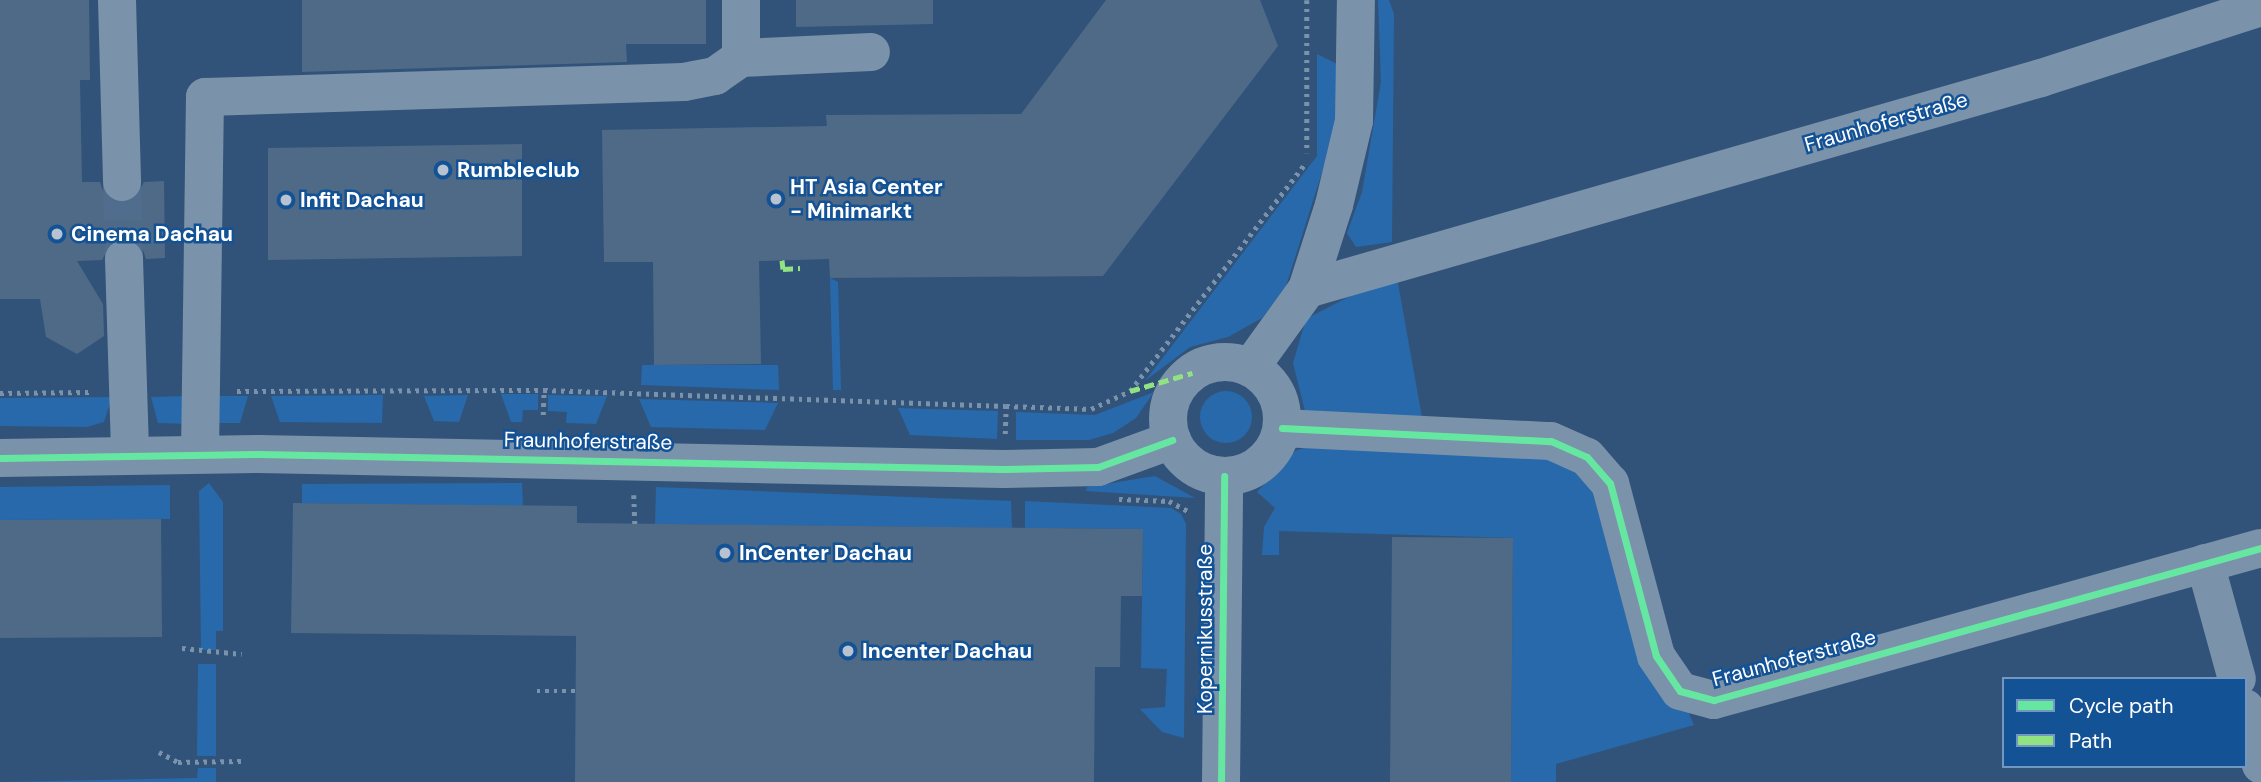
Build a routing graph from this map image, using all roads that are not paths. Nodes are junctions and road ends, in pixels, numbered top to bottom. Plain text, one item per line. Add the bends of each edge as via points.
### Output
1 (117, 0) edge
2 (741, 0) edge
3 (1356, 0) edge
4 (2261, 8) edge
5 (871, 52) dead end
6 (741, 58) junction
7 (122, 182) tunnel mouth
8 (124, 259) tunnel mouth
9 (1307, 289) junction
10 (1250, 368) junction
11 (1282, 428) junction
12 (1172, 440) junction
13 (130, 454) junction
14 (200, 454) junction
15 (0, 458) edge
16 (1224, 476) junction
17 (2261, 548) edge
18 (2205, 563) junction
19 (2236, 677) edge
20 (2247, 715) edge
21 (2261, 765) edge
22 (1221, 782) edge

1 - 7 street
2 - 6 street
3 - 9 street via 1354,121
4 - 9 street, Fraunhoferstraße via 2041,78
5 - 6 street
6 - 14 street via 715,76 684,82 205,96
8 - 13 street
9 - 10 street
10 - 11 street via 1276,393
10 - 12 street via 1213,364 1181,383 1168,411
11 - 16 street via 1262,463
11 - 18 street, Fraunhoferstraße via 1551,441 1587,457 1610,483 1656,656 1674,684 1693,697 1714,699
12 - 14 street, Fraunhoferstraße via 1098,467
12 - 16 street via 1192,466
13 - 14 street, Fraunhoferstraße
13 - 15 street, Fraunhoferstraße
16 - 22 street, Kopernikusstraße
17 - 18 street, Fraunhoferstraße
18 - 19 street
20 - 21 street

